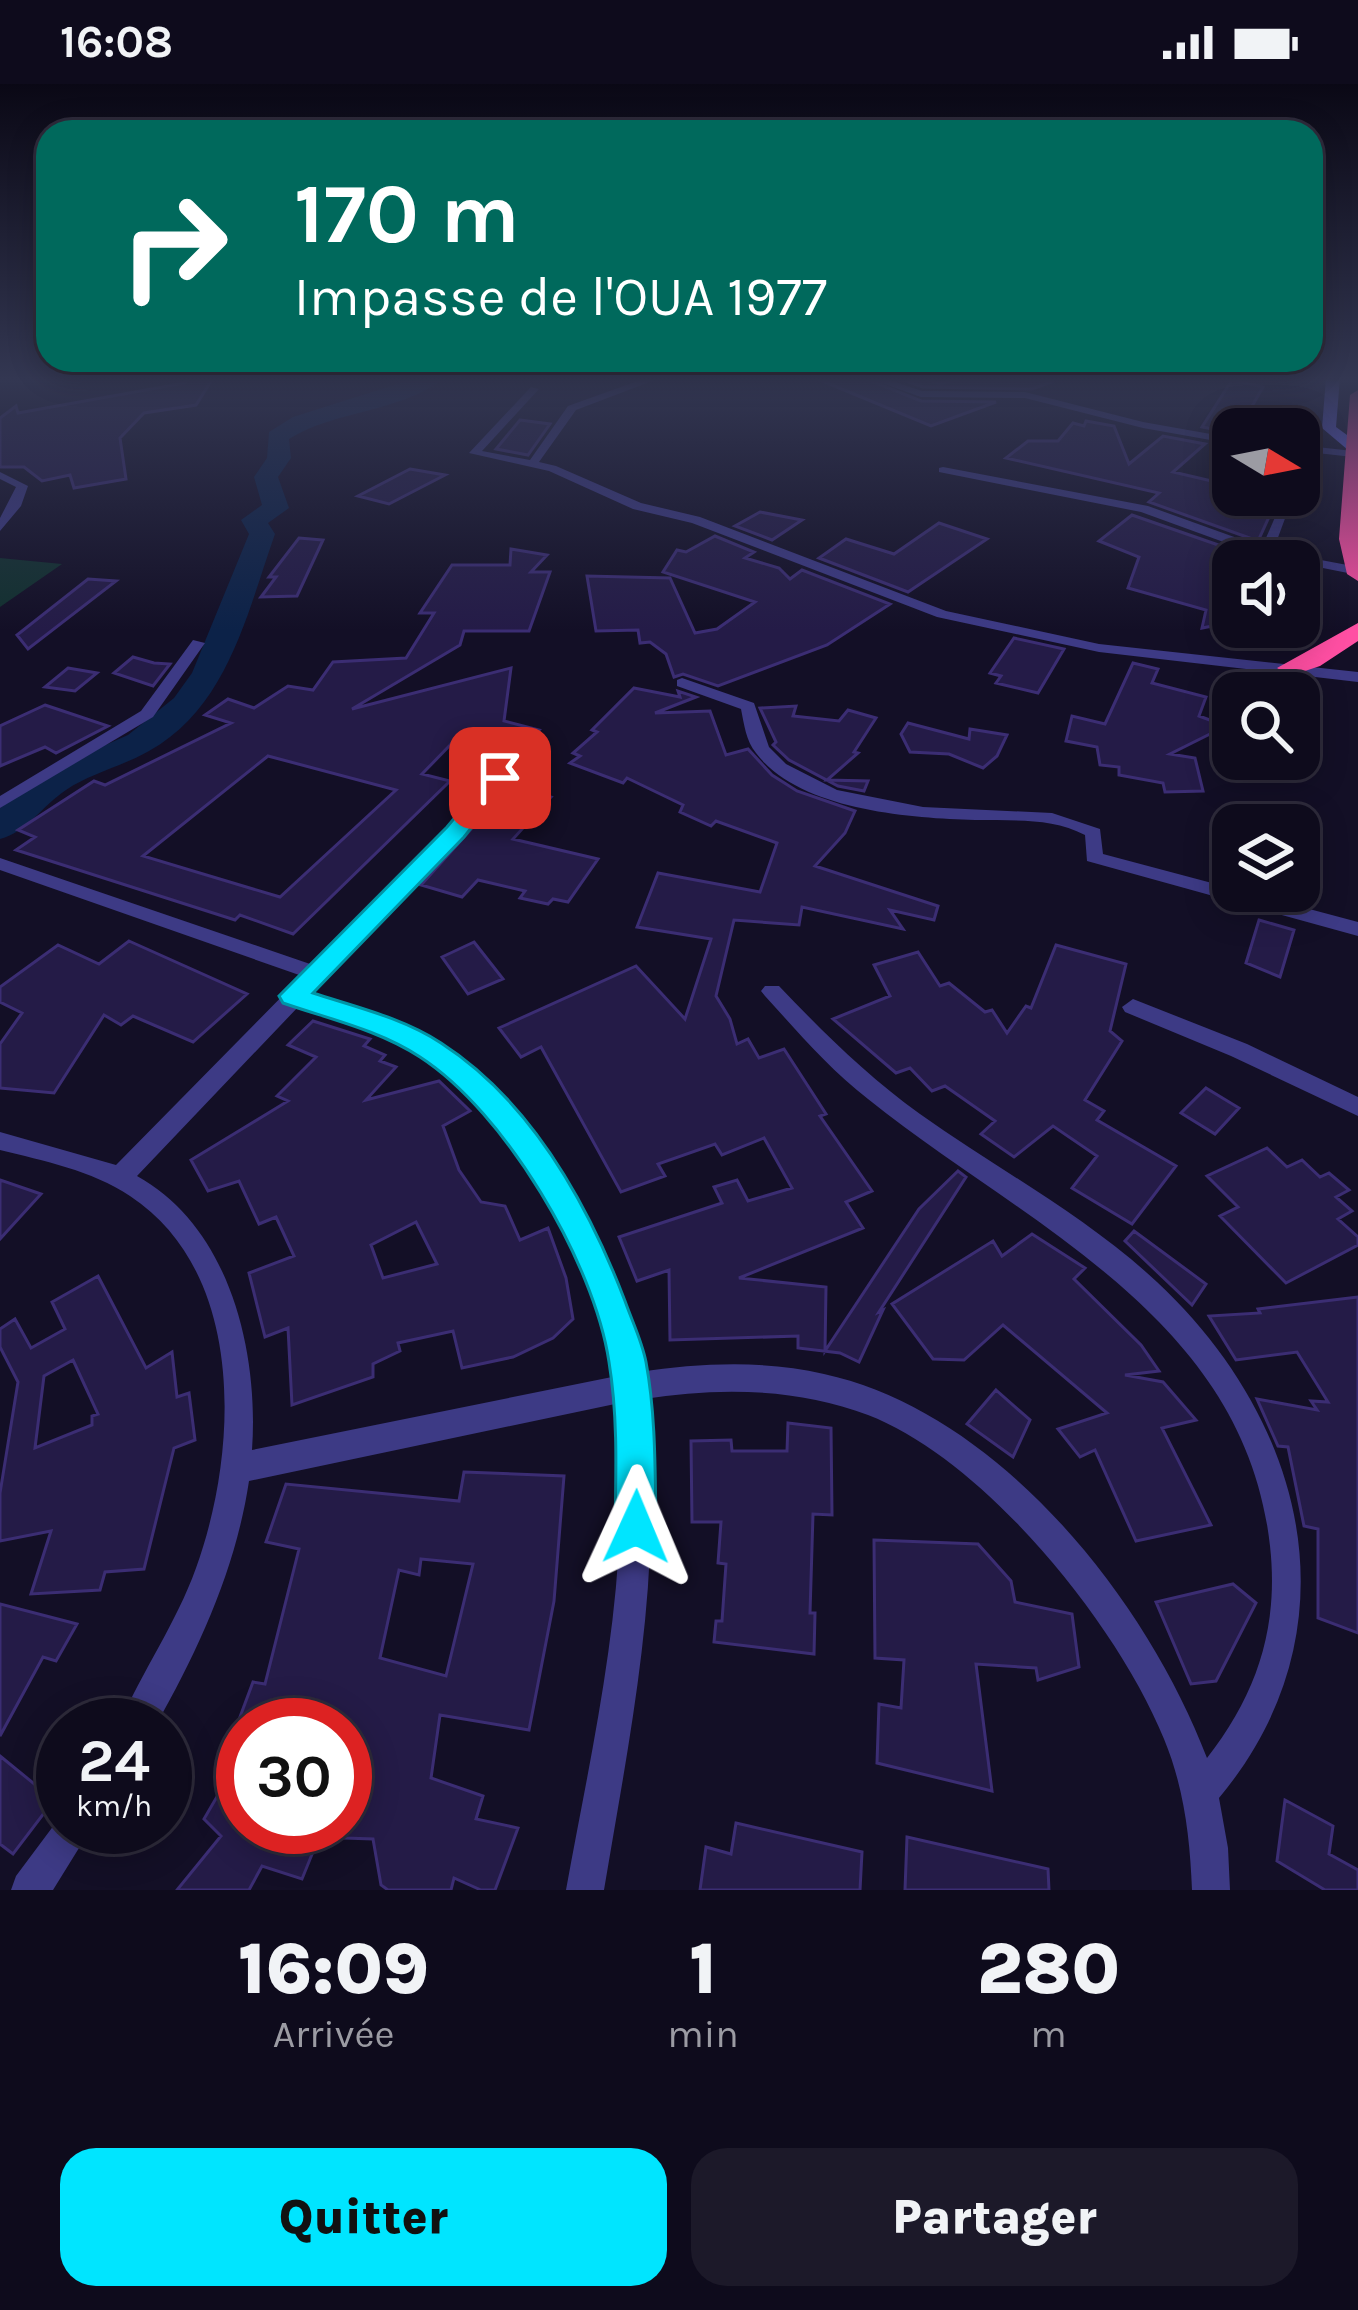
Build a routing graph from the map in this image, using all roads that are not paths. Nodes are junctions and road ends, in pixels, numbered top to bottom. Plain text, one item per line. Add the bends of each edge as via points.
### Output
1 (533, 462) edge
2 (1352, 462) edge
3 (944, 470) dead end
4 (0, 476) edge
5 (0, 527) edge
6 (1231, 540) edge
7 (1320, 565) edge
8 (1358, 573) edge
9 (1358, 630) edge
10 (198, 643) dead end
11 (1290, 668) junction
12 (1358, 677) edge
13 (682, 683) dead end
14 (483, 768) dead end
15 (0, 803) edge
16 (0, 864) edge
17 (1358, 929) edge
18 (316, 973) junction
19 (772, 991) dead end
20 (293, 996) junction
21 (1133, 1007) dead end
22 (1358, 1107) edge
23 (0, 1141) edge
24 (120, 1177) junction
25 (632, 1388) junction
26 (236, 1469) junction
27 (150, 1698) edge
28 (1203, 1789) junction
29 (55, 1854) edge
30 (30, 1890) edge
31 (585, 1890) edge
32 (1211, 1890) edge

1 - 11 street via 941,614 1099,648
2 - 8 highway via 1349,539
3 - 6 street via 1144,508
4 - 5 street via 22,486
7 - 8 street
9 - 11 highway
10 - 15 street via 147,714
11 - 12 street
13 - 17 street via 748,706 772,760 830,793 934,813 1084,826 1094,832 1094,857
14 - 18 street via 497,773 498,785
16 - 18 street
18 - 20 street
19 - 28 street via 838,1064 1144,1286 1191,1337 1249,1428 1282,1524 1288,1621 1261,1709
20 - 24 street
20 - 25 street via 416,1041 492,1101 585,1240 616,1317
21 - 22 street
23 - 24 street
24 - 26 street via 185,1230 222,1304 234,1356
25 - 26 street
25 - 28 street via 702,1378 786,1381 863,1400 944,1438 1007,1488 1126,1635 1179,1724
25 - 31 street via 638,1487 626,1657
26 - 27 street via 210,1568
28 - 32 street
29 - 30 street

